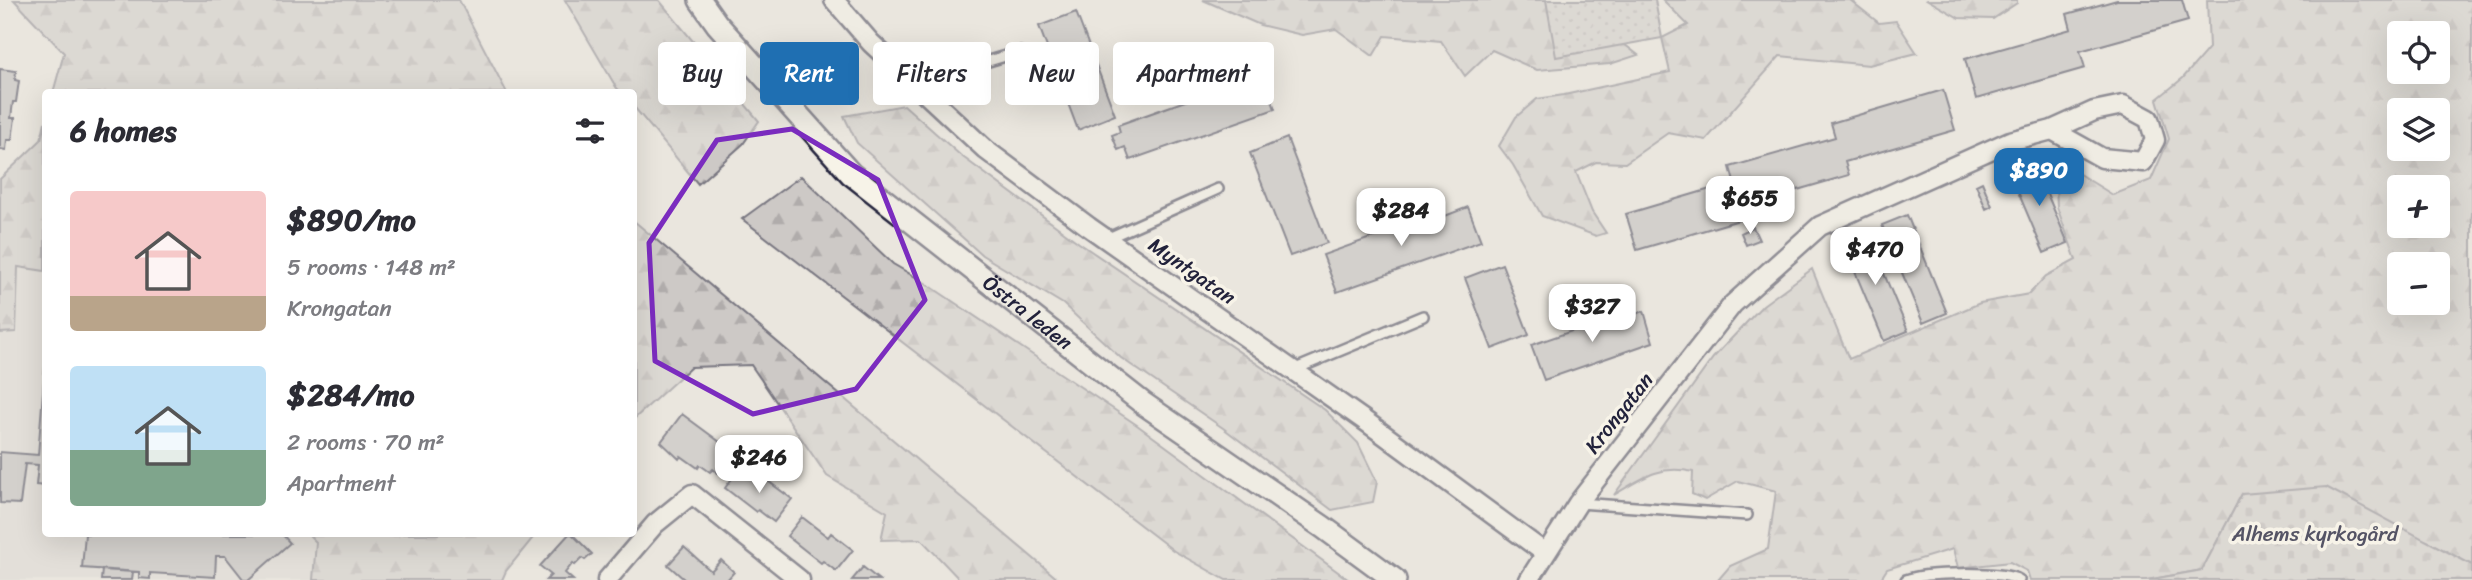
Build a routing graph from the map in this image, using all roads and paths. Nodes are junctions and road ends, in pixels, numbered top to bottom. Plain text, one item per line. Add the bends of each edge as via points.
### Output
1 (700, 0) edge
2 (834, 0) edge
3 (873, 45) edge
4 (938, 105) edge
5 (2052, 131) junction
6 (1218, 189) dead end
7 (1106, 239) junction
8 (1423, 316) dead end
9 (1293, 370) junction
10 (1577, 503) junction
11 (1747, 515) dead end
12 (1545, 553) junction
13 (607, 580) edge
14 (800, 580) edge
15 (1395, 580) edge
16 (1528, 580) edge
17 (1906, 580) edge
18 (2019, 580) edge

1 - 15 street, Östra leden via 851,174 1144,404
2 - 3 street, Myntgatan
4 - 7 street, Myntgatan via 986,150
5 - 5 street, Krongatan via 2094,111 2123,105 2150,119 2155,141 2143,162 2102,158
5 - 10 street, Krongatan via 2011,141 1820,226 1732,304
6 - 7 lane
7 - 9 street, Myntgatan
8 - 9 lane
9 - 12 street, Myntgatan
10 - 11 lane
10 - 12 street, Krongatan
12 - 16 street, Krongatan
13 - 14 street via 655,524 692,494
17 - 18 lane via 1924,575 2003,574

